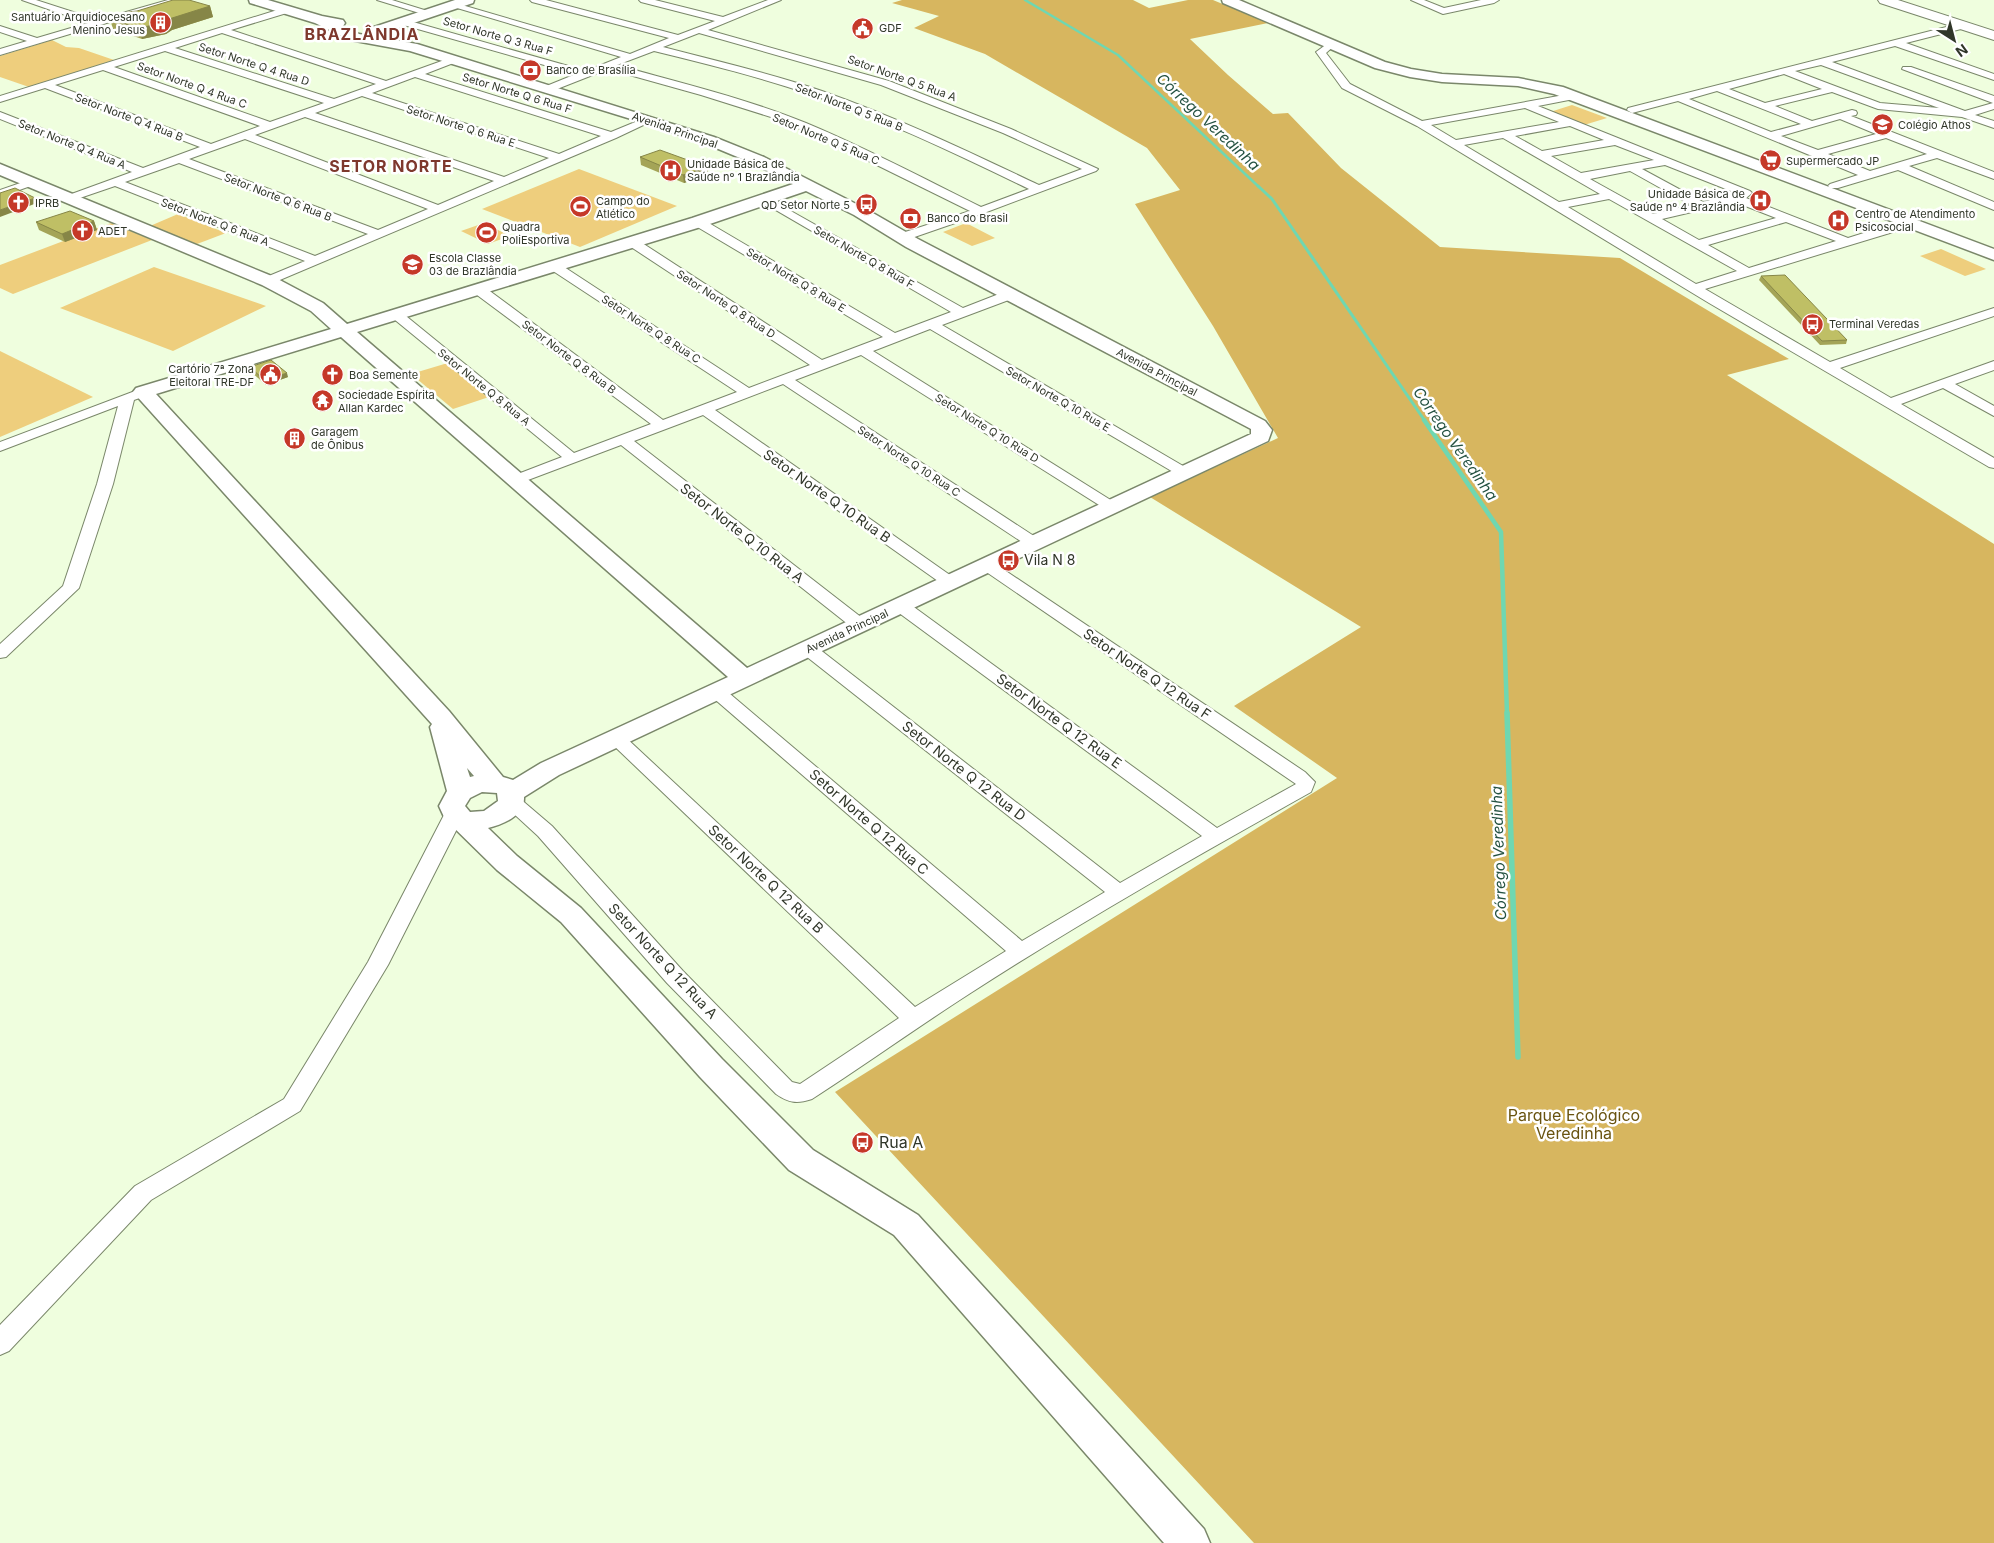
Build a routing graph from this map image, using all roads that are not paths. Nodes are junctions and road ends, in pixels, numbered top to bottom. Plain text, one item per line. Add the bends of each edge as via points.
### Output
1 (26, 0) edge
2 (178, 0) edge
3 (255, 0) edge
4 (382, 0) edge
5 (468, 0) edge
6 (535, 0) edge
7 (644, 0) edge
8 (755, 0) edge
9 (1228, 0) edge
10 (1240, 0) edge
11 (1416, 0) edge
12 (1885, 0) edge
13 (1924, 0) edge
14 (1488, 1) edge
15 (772, 2) edge
16 (134, 3) dead end
17 (452, 5) junction
18 (151, 8) junction
19 (287, 10) junction
20 (429, 13) junction
21 (320, 20) junction
22 (723, 20) junction
23 (403, 22) junction
24 (97, 23) junction
25 (1994, 23) edge
26 (357, 26) junction
27 (1962, 26) junction
28 (0, 29) edge
29 (221, 30) junction
30 (698, 30) junction
31 (342, 31) junction
32 (378, 36) junction
33 (1994, 36) edge
34 (678, 38) junction
35 (36, 41) junction
36 (1896, 43) junction
37 (1331, 44) junction
38 (166, 48) junction
39 (654, 48) junction
40 (0, 52) edge
41 (631, 57) junction
42 (1942, 59) junction
43 (453, 60) junction
44 (1822, 62) junction
45 (608, 66) junction
46 (104, 67) junction
47 (1786, 71) junction
48 (1897, 71) junction
49 (416, 74) junction
50 (586, 74) junction
51 (1994, 77) edge
52 (1868, 79) junction
53 (1530, 82) junction
54 (386, 84) junction
55 (45, 85) junction
56 (1718, 88) junction
57 (548, 89) junction
58 (1832, 89) junction
59 (362, 93) junction
60 (1585, 97) junction
61 (1678, 98) junction
62 (0, 100) edge
63 (1994, 100) edge
64 (334, 103) junction
65 (1526, 105) junction
66 (1764, 106) junction
67 (1878, 106) junction
68 (1994, 106) edge
69 (1632, 110) junction
70 (306, 114) junction
71 (1966, 114) junction
72 (0, 115) edge
73 (1841, 116) junction
74 (649, 120) junction
75 (1570, 122) junction
76 (1421, 124) junction
77 (1812, 124) junction
78 (1994, 125) edge
79 (270, 126) junction
80 (1887, 134) junction
81 (246, 135) junction
82 (1505, 135) junction
83 (1771, 135) junction
84 (612, 136) junction
85 (1617, 141) junction
86 (1706, 142) junction
87 (1454, 144) junction
88 (212, 148) junction
89 (1817, 154) junction
90 (1937, 154) junction
91 (1541, 155) junction
92 (559, 158) junction
93 (179, 159) junction
94 (1666, 161) junction
95 (1898, 166) junction
96 (1994, 166) edge
97 (1631, 167) junction
98 (0, 169) edge
99 (1092, 169) joint
100 (1979, 170) junction
101 (143, 172) junction
102 (1869, 175) junction
103 (1994, 176) edge
104 (1580, 177) junction
105 (504, 181) junction
106 (32, 182) junction
107 (115, 182) junction
108 (806, 184) junction
109 (1821, 184) junction
110 (1036, 188) junction
111 (0, 194) edge
112 (1611, 195) junction
113 (70, 198) junction
114 (1736, 198) junction
115 (766, 200) junction
116 (1558, 206) junction
117 (1701, 206) junction
118 (1994, 206) edge
119 (439, 208) junction
120 (980, 211) junction
121 (1652, 218) junction
122 (1787, 218) junction
123 (1888, 221) junction
124 (698, 222) junction
125 (378, 234) junction
126 (903, 237) junction
127 (1846, 241) junction
128 (632, 242) junction
129 (1698, 244) junction
130 (1994, 246) edge
131 (1994, 255) edge
132 (316, 261) junction
133 (554, 266) junction
134 (1747, 272) junction
135 (268, 281) junction
136 (1696, 288) junction
137 (478, 289) junction
138 (1010, 295) junction
139 (1994, 312) edge
140 (962, 313) junction
141 (396, 315) junction
142 (931, 324) junction
143 (343, 332) junction
144 (894, 338) junction
145 (862, 350) junction
146 (820, 365) junction
147 (1994, 365) edge
148 (1830, 367) junction
149 (784, 379) junction
150 (1944, 383) junction
151 (143, 392) junction
152 (748, 392) junction
153 (1890, 403) junction
154 (704, 409) junction
155 (1994, 412) edge
156 (661, 425) junction
157 (624, 440) junction
158 (0, 447) edge
159 (572, 458) junction
160 (1994, 464) edge
161 (1185, 473) junction
162 (515, 480) junction
163 (1112, 507) junction
164 (1034, 544) junction
165 (988, 566) junction
166 (951, 583) junction
167 (901, 606) junction
168 (860, 625) junction
169 (808, 649) junction
170 (0, 652) edge
171 (745, 679) junction
172 (717, 692) junction
173 (440, 717) junction
174 (616, 739) junction
175 (502, 799) junction
176 (460, 808) junction
177 (1216, 837) junction
178 (506, 863) junction
179 (1120, 893) junction
180 (1020, 952) junction
181 (914, 1019) junction
182 (0, 1343) edge
183 (1190, 1543) edge

1 - 24 street
2 - 18 street
3 - 19 street
4 - 20 street
5 - 17 street
6 - 34 street
7 - 22 street
8 - 15 street
9 - 37 street
10 - 53 street via 1387,61 1446,74
11 - 14 street via 1442,11
12 - 27 highway
13 - 25 highway
15 - 22 street
16 - 18 street
17 - 20 street
17 - 41 street
18 - 24 street
19 - 21 street
19 - 29 street
20 - 23 street
21 - 26 street
21 - 31 street, Avenida Principal
22 - 30 street
23 - 32 street
23 - 50 street, Setor Norte Q 3 Rua F
24 - 35 street
26 - 31 street
26 - 32 street
27 - 33 highway
27 - 36 street
28 - 35 street
29 - 38 street
29 - 54 street
30 - 34 street
30 - 99 street, Setor Norte Q 5 Rua A via 885,83
31 - 32 street, Avenida Principal
32 - 43 street, Avenida Principal
34 - 39 street
35 - 40 street
36 - 42 street
36 - 44 street
37 - 53 street via 1380,65 1410,73 1442,78
37 - 76 street via 1321,52 1346,86
38 - 46 street
38 - 64 street, Setor Norte Q 4 Rua D
39 - 41 street
39 - 110 street, Setor Norte Q 5 Rua B via 784,82 861,109
41 - 45 street
42 - 48 street
42 - 51 street
43 - 49 street
43 - 57 street, Avenida Principal
44 - 47 street
44 - 52 street
45 - 50 street
45 - 120 street, Setor Norte Q 5 Rua C via 801,125
46 - 55 street
46 - 79 street, Setor Norte Q 4 Rua C
47 - 56 street
47 - 58 street
48 - 52 street
48 - 63 street
49 - 54 street
49 - 84 street, Setor Norte Q 6 Rua F
50 - 57 street
52 - 71 street
53 - 60 street
54 - 59 street
55 - 62 street
55 - 88 street, Setor Norte Q 4 Rua B
56 - 61 street
56 - 66 street
57 - 74 street, Avenida Principal
58 - 66 street
58 - 67 street
59 - 64 street
59 - 92 street, Setor Norte Q 6 Rua E
60 - 65 street
60 - 69 street
60 - 86 street
61 - 69 street
61 - 83 street
64 - 70 street
65 - 75 street
65 - 76 street
66 - 77 street
67 - 71 street
67 - 73 street
68 - 71 street
69 - 86 street
70 - 79 street
70 - 105 street
71 - 78 street
72 - 101 street, Setor Norte Q 4 Rua A
73 - 77 street
73 - 80 street
74 - 84 street
74 - 108 street, Avenida Principal via 709,140
75 - 82 street
75 - 85 street
76 - 87 street
77 - 83 street
79 - 81 street
80 - 89 street
80 - 90 street
81 - 88 street
81 - 119 street
82 - 87 street
82 - 91 street
83 - 89 street
84 - 92 street
85 - 91 street
85 - 94 street
86 - 109 street
87 - 116 street
88 - 93 street
89 - 102 street
90 - 95 street
90 - 100 street
91 - 104 street
92 - 105 street
93 - 101 street
93 - 125 street, Setor Norte Q 6 Rua B
94 - 97 street
94 - 114 street via 1746,193
95 - 102 street
95 - 118 street
96 - 100 street
97 - 104 street
97 - 117 street
98 - 106 street
99 - 110 street
100 - 103 street
101 - 107 street
102 - 109 street
104 - 112 street
105 - 119 street
106 - 111 street
106 - 113 street
107 - 113 street
107 - 132 street, Setor Norte Q 6 Rua A
108 - 115 street
108 - 126 street, Avenida Principal
109 - 123 street
109 - 130 street
110 - 120 street
112 - 116 street
112 - 121 street
113 - 135 street
114 - 117 street
114 - 122 street
115 - 124 street
115 - 140 street, Setor Norte Q 8 Rua F
116 - 136 street
117 - 121 street
119 - 125 street
120 - 126 street
121 - 129 street
122 - 127 street
122 - 129 street
123 - 127 street
123 - 131 street via 1909,222
124 - 128 street
124 - 144 street, Setor Norte Q 8 Rua E
125 - 132 street
126 - 138 street, Avenida Principal
127 - 134 street
128 - 133 street
128 - 146 street, Setor Norte Q 8 Rua D
129 - 134 street
132 - 135 street
133 - 137 street
133 - 152 street, Setor Norte Q 8 Rua C
134 - 136 street
135 - 143 street via 317,308
136 - 148 street
137 - 141 street
137 - 156 street, Setor Norte Q 8 Rua B
138 - 140 street
138 - 161 street, Avenida Principal via 1261,428 1261,436
139 - 148 street
140 - 142 street
141 - 143 street
141 - 159 street, Setor Norte Q 8 Rua A
142 - 144 street
142 - 161 street, Setor Norte Q 10 Rua E
143 - 151 street
143 - 162 street
144 - 145 street
145 - 146 street
145 - 163 street, Setor Norte Q 10 Rua D
146 - 149 street
147 - 150 street
148 - 153 street
149 - 152 street
149 - 164 street, Setor Norte Q 10 Rua C
150 - 153 street
150 - 155 street
151 - 158 street
151 - 170 street via 128,397 105,484 71,588
151 - 173 street
152 - 154 street
153 - 160 street
154 - 156 street
154 - 166 street, Setor Norte Q 10 Rua B
156 - 157 street
157 - 159 street
157 - 168 street, Setor Norte Q 10 Rua A
159 - 162 street
161 - 163 street, Avenida Principal
162 - 171 street
163 - 164 street, Avenida Principal
164 - 165 street, Avenida Principal
165 - 166 street, Avenida Principal
165 - 177 street, Setor Norte Q 12 Rua F via 1306,782 1304,788
166 - 167 street, Avenida Principal
167 - 168 street, Avenida Principal
167 - 177 street, Setor Norte Q 12 Rua E
168 - 169 street, Avenida Principal
169 - 171 street, Avenida Principal
169 - 179 street, Setor Norte Q 12 Rua D
171 - 172 street, Avenida Principal
172 - 174 street, Avenida Principal
172 - 180 street, Setor Norte Q 12 Rua C
173 - 175 street
173 - 176 street
174 - 175 street, Avenida Principal via 550,769
174 - 181 street, Setor Norte Q 12 Rua B
175 - 176 street, Avenida Principal via 484,821
175 - 176 street, Avenida Principal via 477,785
175 - 178 street
175 - 181 street, Setor Norte Q 12 Rua A via 545,831 676,977 793,1094 804,1093
176 - 178 street
176 - 182 street via 377,965 292,1105 143,1193
177 - 179 street
178 - 183 street via 571,915 711,1068 801,1160 906,1224
179 - 180 street
180 - 181 street

